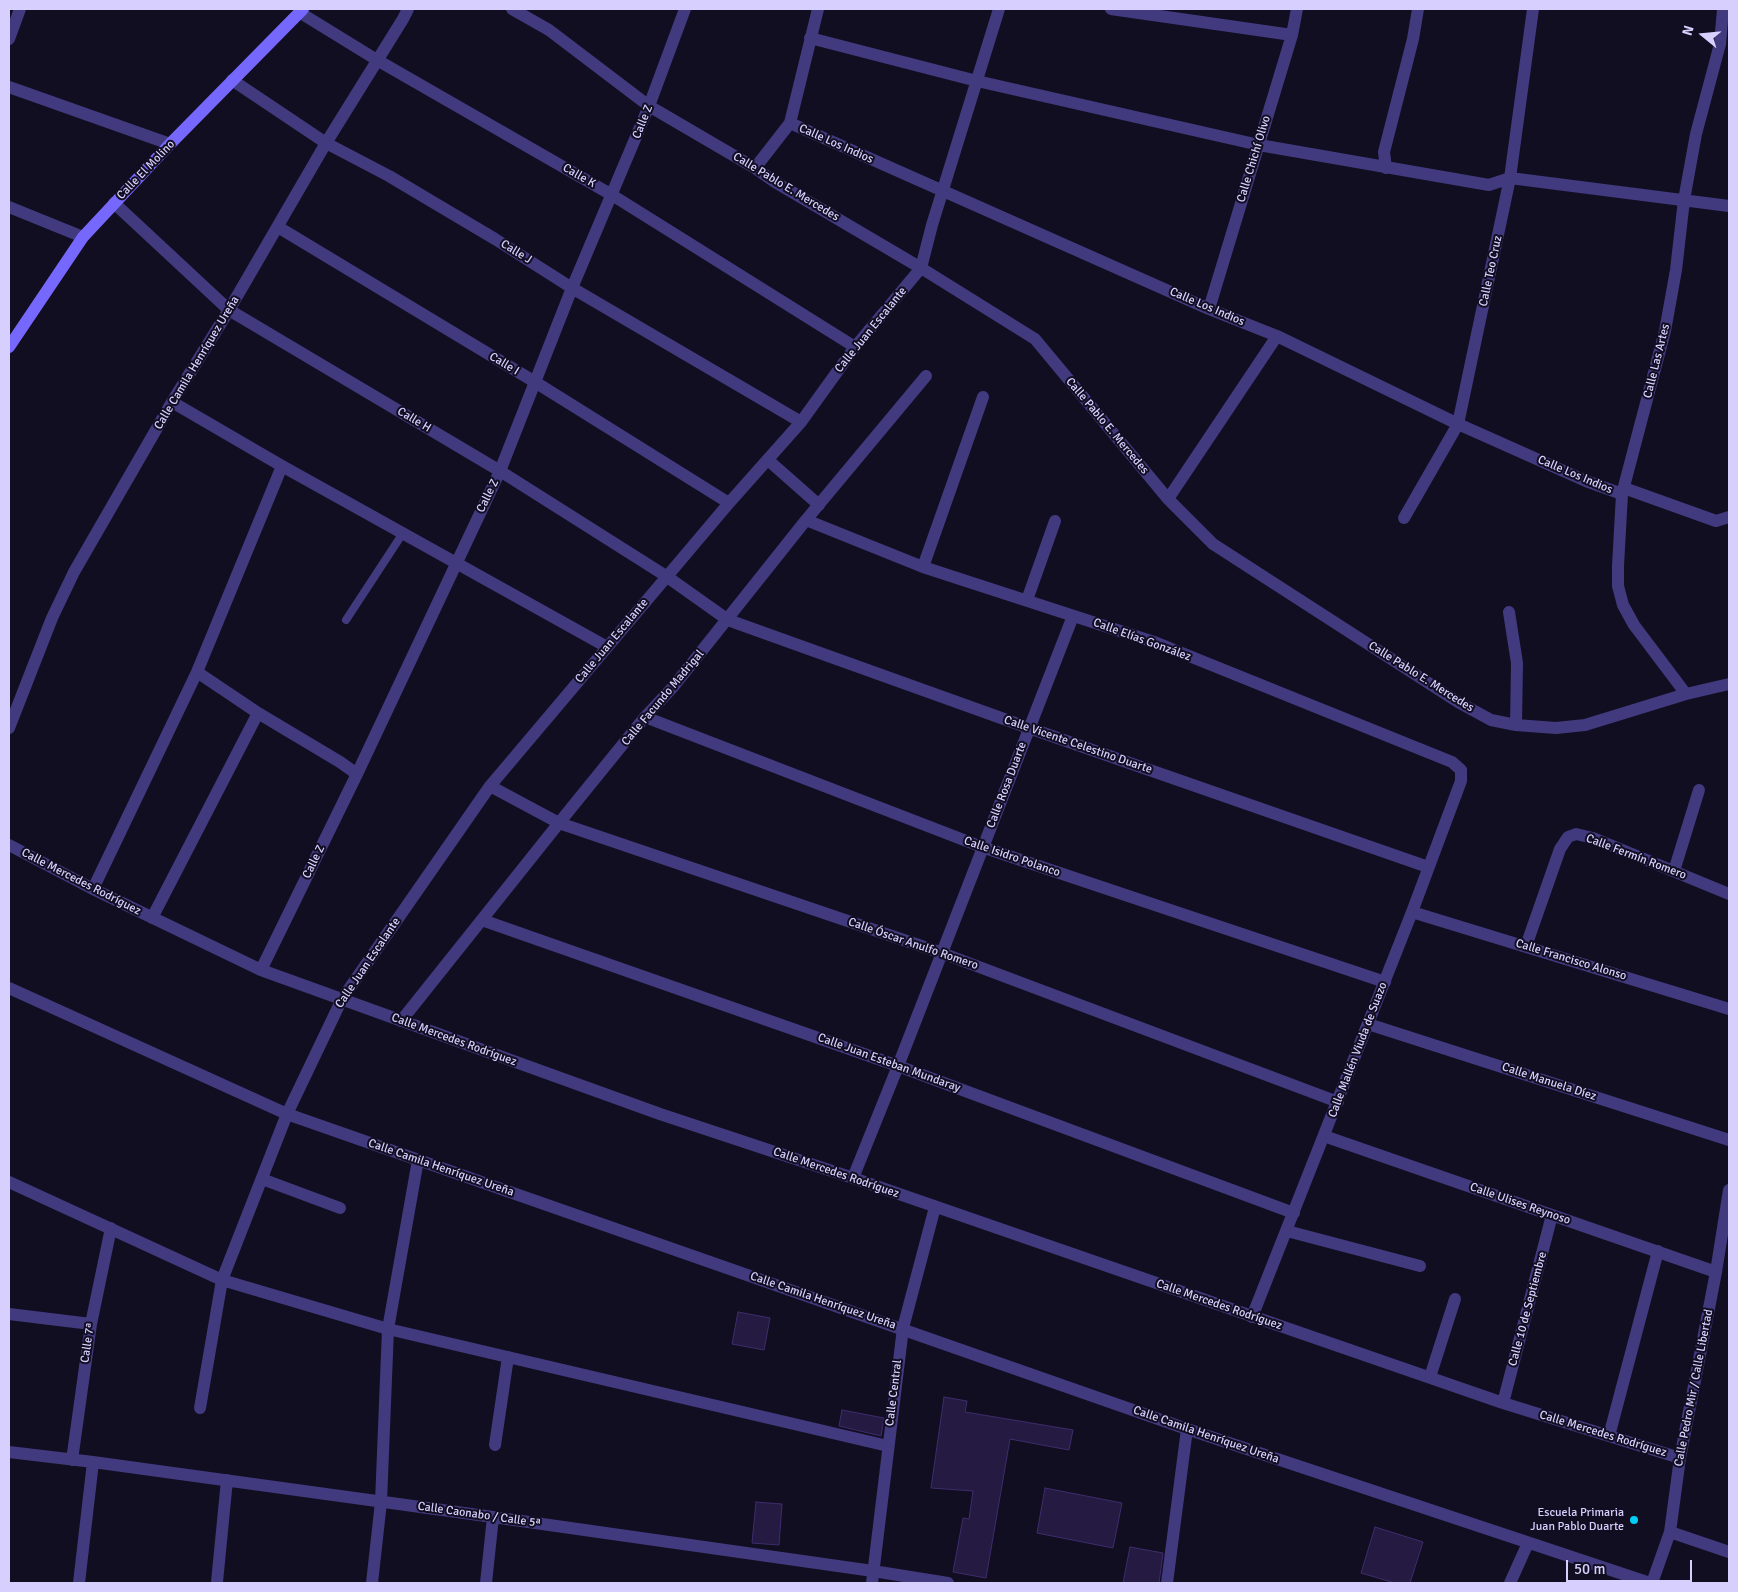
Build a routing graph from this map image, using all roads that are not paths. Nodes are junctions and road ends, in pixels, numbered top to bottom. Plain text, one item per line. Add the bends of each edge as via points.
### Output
1 (20, 9) edge
2 (408, 9) edge
3 (512, 9) edge
4 (685, 9) edge
5 (818, 9) edge
6 (999, 9) edge
7 (1111, 9) edge
8 (1297, 9) edge
9 (1418, 9) edge
10 (1533, 9) edge
11 (1723, 9) edge
12 (301, 10) edge
13 (1292, 36) junction
14 (810, 38) junction
15 (9, 39) edge
16 (377, 60) junction
17 (232, 80) junction
18 (977, 81) junction
19 (9, 87) edge
20 (649, 106) junction
21 (790, 123) junction
22 (326, 143) junction
23 (170, 144) junction
24 (1259, 145) junction
25 (755, 168) junction
26 (1386, 168) junction
27 (1510, 178) junction
28 (943, 192) junction
29 (612, 195) junction
30 (1684, 200) junction
31 (114, 203) junction
32 (1729, 206) edge
33 (9, 207) edge
34 (278, 227) junction
35 (83, 237) junction
36 (921, 268) junction
37 (572, 288) junction
38 (1209, 309) junction
39 (229, 310) junction
40 (1277, 336) junction
41 (9, 347) edge
42 (855, 348) junction
43 (926, 376) dead end
44 (535, 382) junction
45 (983, 397) dead end
46 (172, 402) junction
47 (801, 422) junction
48 (1458, 424) junction
49 (768, 460) junction
50 (282, 466) junction
51 (500, 471) junction
52 (1623, 491) junction
53 (1168, 499) junction
54 (729, 503) junction
55 (819, 505) junction
56 (1729, 517) edge
57 (1404, 518) dead end
58 (806, 520) junction
59 (1055, 521) dead end
60 (403, 533) junction
61 (456, 562) junction
62 (923, 566) junction
63 (666, 576) junction
64 (1027, 600) junction
65 (1509, 612) dead end
66 (1073, 616) junction
67 (346, 620) dead end
68 (728, 620) junction
69 (607, 647) junction
70 (197, 672) junction
71 (1729, 684) edge
72 (1686, 694) junction
73 (258, 713) junction
74 (645, 717) junction
75 (1516, 725) junction
76 (9, 728) edge
77 (1028, 728) junction
78 (357, 774) junction
79 (1461, 781) joint
80 (490, 786) junction
81 (1699, 790) dead end
82 (559, 822) junction
83 (9, 845) edge
84 (982, 847) junction
85 (1428, 868) junction
86 (1674, 871) junction
87 (93, 889) junction
88 (1729, 894) edge
89 (1412, 912) junction
90 (152, 918) junction
91 (482, 920) junction
92 (1526, 946) junction
93 (942, 953) junction
94 (261, 970) junction
95 (1385, 982) junction
96 (9, 988) edge
97 (342, 999) junction
98 (1729, 1009) edge
99 (401, 1021) junction
100 (1368, 1024) junction
101 (898, 1066) junction
102 (1338, 1102) junction
103 (287, 1114) junction
104 (1324, 1136) junction
105 (1729, 1140) edge
106 (418, 1160) junction
107 (853, 1178) junction
108 (262, 1179) junction
109 (9, 1182) edge
110 (1729, 1190) edge
111 (934, 1206) junction
112 (340, 1208) dead end
113 (1294, 1213) junction
114 (1552, 1215) junction
115 (1727, 1216) edge
116 (111, 1228) junction
117 (1287, 1231) junction
118 (1658, 1251) junction
119 (1420, 1266) dead end
120 (1716, 1272) junction
121 (222, 1280) junction
122 (1455, 1299) dead end
123 (9, 1314) edge
124 (1252, 1317) junction
125 (90, 1324) junction
126 (903, 1328) junction
127 (388, 1329) junction
128 (508, 1357) junction
129 (1430, 1377) junction
130 (1503, 1402) junction
131 (200, 1408) dead end
132 (1187, 1429) junction
133 (1609, 1436) junction
134 (494, 1445) dead end
135 (888, 1446) junction
136 (9, 1452) edge
137 (1680, 1458) junction
138 (72, 1460) junction
139 (93, 1462) junction
140 (227, 1480) junction
141 (381, 1502) junction
142 (493, 1517) junction
143 (1670, 1532) junction
144 (1528, 1543) junction
145 (1729, 1552) edge
146 (872, 1577) edge
147 (218, 1582) dead end
148 (78, 1583) edge
149 (372, 1583) edge
150 (486, 1583) edge
151 (948, 1583) edge
152 (1167, 1583) edge
153 (1510, 1583) edge
154 (1651, 1583) edge

1 - 15 street
2 - 16 street, Calle Camila Henríquez Ureña
3 - 20 street, Calle Pablo E. Mercedes via 549,30
4 - 20 street, Calle Z
5 - 14 street
6 - 18 street, Calle Juan Escalante
7 - 13 street
8 - 13 street, Calle Chichí Olivo
9 - 26 street via 1384,152
10 - 27 street, Calle Teo Cruz
11 - 30 street, Calle Las Artes via 1720,44 1696,134
12 - 16 street, Calle K
12 - 17 street, Calle El Molino
13 - 24 street, Calle Chichí Olivo
14 - 18 street
14 - 21 street
16 - 22 street, Calle Camila Henríquez Ureña
16 - 29 street, Calle K
17 - 22 street, Calle J
17 - 23 street, Calle El Molino
18 - 24 street
18 - 28 street, Calle Juan Escalante
19 - 23 street
20 - 25 street, Calle Pablo E. Mercedes
20 - 29 street, Calle Z
21 - 25 street
21 - 28 street, Calle Los Indios
22 - 34 street, Calle Camila Henríquez Ureña
22 - 37 street, Calle J via 398,181
23 - 31 street, Calle El Molino
24 - 26 street
24 - 38 street, Calle Chichí Olivo
25 - 36 street, Calle Pablo E. Mercedes
26 - 27 street via 1489,185
27 - 30 street
27 - 48 street, Calle Teo Cruz
28 - 36 street, Calle Juan Escalante
28 - 38 street, Calle Los Indios
29 - 37 street, Calle Z
29 - 42 street, Calle K
30 - 32 street
30 - 52 street, Calle Las Artes via 1665,331
31 - 35 street, Calle El Molino
31 - 39 street, Calle H
33 - 35 street
34 - 39 street, Calle Camila Henríquez Ureña
34 - 44 street, Calle I
35 - 41 street, Calle El Molino
36 - 42 street, Calle Juan Escalante
36 - 53 street, Calle Pablo E. Mercedes via 1035,339
37 - 44 street, Calle Z
37 - 47 street, Calle J
38 - 40 street, Calle Los Indios
39 - 46 street, Calle Camila Henríquez Ureña
39 - 51 street, Calle H
40 - 48 street, Calle Los Indios
40 - 53 street
42 - 47 street, Calle Juan Escalante
43 - 55 street, Calle Facundo Madrigal
44 - 51 street, Calle Z
44 - 54 street, Calle I
45 - 62 street
46 - 50 street
46 - 76 street, Calle Camila Henríquez Ureña via 62,594
47 - 49 street, Calle Juan Escalante
48 - 52 street, Calle Los Indios via 1586,481
48 - 57 street, Calle Teo Cruz
49 - 54 street, Calle Juan Escalante
49 - 55 street
50 - 60 street
50 - 70 street
51 - 61 street, Calle Z
51 - 63 street, Calle H
52 - 56 street, Calle Los Indios via 1716,521
52 - 72 street, Calle Las Artes via 1618,566 1618,586 1623,605 1634,625
53 - 75 street, Calle Pablo E. Mercedes via 1213,544 1237,560 1458,702 1491,720
54 - 63 street, Calle Juan Escalante
55 - 58 street, Calle Facundo Madrigal
58 - 62 street, Calle Elías González
58 - 68 street, Calle Facundo Madrigal
59 - 64 street
60 - 61 street
60 - 67 lane
61 - 69 street
61 - 78 street, Calle Z
62 - 64 street, Calle Elías González
63 - 68 street, Calle H
63 - 69 street, Calle Juan Escalante
64 - 66 street, Calle Elías González
65 - 75 street via 1517,663
66 - 77 street, Calle Rosa Duarte
66 - 79 street, Calle Elías González via 1157,643 1452,762 1461,770
68 - 74 street, Calle Facundo Madrigal
68 - 77 street, Calle Vicente Celestino Duarte
69 - 80 street, Calle Juan Escalante
70 - 73 street
70 - 87 street
71 - 72 street, Calle Pablo E. Mercedes
72 - 75 street, Calle Pablo E. Mercedes via 1586,725 1556,728
73 - 78 street
73 - 90 street
74 - 82 street, Calle Facundo Madrigal
74 - 84 street, Calle Isidro Polanco
77 - 84 street, Calle Rosa Duarte
77 - 85 street, Calle Vicente Celestino Duarte
78 - 94 street, Calle Z
79 - 85 street, Calle Mallén Viuda de Suazo
80 - 82 street, Calle Óscar Anulfo Romero
80 - 97 street, Calle Juan Escalante
81 - 86 street
82 - 91 street, Calle Facundo Madrigal
82 - 93 street, Calle Óscar Anulfo Romero
83 - 87 street, Calle Mercedes Rodríguez
84 - 93 street, Calle Rosa Duarte
84 - 95 street, Calle Isidro Polanco
85 - 89 street, Calle Mallén Viuda de Suazo
86 - 88 street, Calle Fermín Romero
86 - 92 street, Calle Fermín Romero via 1593,838 1576,834 1568,837 1560,849
87 - 90 street, Calle Mercedes Rodríguez
89 - 92 street, Calle Francisco Alonso
89 - 95 street, Calle Mallén Viuda de Suazo
90 - 94 street, Calle Mercedes Rodríguez
91 - 99 street, Calle Facundo Madrigal
91 - 101 street, Calle Juan Esteban Mundaray
92 - 98 street, Calle Francisco Alonso
93 - 101 street, Calle Rosa Duarte
93 - 102 street, Calle Óscar Anulfo Romero
94 - 97 street, Calle Mercedes Rodríguez
95 - 100 street, Calle Mallén Viuda de Suazo
96 - 103 street, Calle Camila Henríquez Ureña
97 - 99 street, Calle Mercedes Rodríguez
97 - 103 street, Calle Juan Escalante
99 - 107 street, Calle Mercedes Rodríguez via 660,1114
100 - 102 street, Calle Mallén Viuda de Suazo
100 - 105 street, Calle Manuela Díez
101 - 107 street, Calle Rosa Duarte
101 - 113 street, Calle Juan Esteban Mundaray
102 - 104 street, Calle Mallén Viuda de Suazo
103 - 106 street, Calle Camila Henríquez Ureña
103 - 108 street, Calle Juan Escalante
104 - 113 street, Calle Mallén Viuda de Suazo
104 - 114 street, Calle Ulises Reynoso
106 - 126 street, Calle Camila Henríquez Ureña
106 - 127 street
107 - 111 street, Calle Mercedes Rodríguez
108 - 112 street
108 - 121 street, Calle Juan Escalante
109 - 116 street
110 - 115 street, Calle Pedro Mir / Calle Libertad
111 - 124 street, Calle Mercedes Rodríguez
111 - 126 street, Calle Central
113 - 117 street, Calle Mallén Viuda de Suazo
114 - 118 street, Calle Ulises Reynoso
114 - 130 street, Calle 10 de Septiembre
115 - 120 street, Calle Pedro Mir / Calle Libertad
116 - 121 street
116 - 125 street, Calle 7ª
117 - 119 street
117 - 124 street, Calle Mallén Viuda de Suazo
118 - 120 street, Calle Ulises Reynoso
118 - 133 street
120 - 137 street, Calle Pedro Mir / Calle Libertad
121 - 127 street
121 - 131 street, Calle Juan Escalante
122 - 129 street
123 - 125 street
124 - 129 street, Calle Mercedes Rodríguez
125 - 138 street, Calle 7ª
126 - 132 street, Calle Camila Henríquez Ureña
126 - 135 street, Calle Central
127 - 128 street
127 - 141 street
128 - 134 street
128 - 135 street
129 - 130 street, Calle Mercedes Rodríguez
130 - 133 street, Calle Mercedes Rodríguez
132 - 144 street, Calle Camila Henríquez Ureña
132 - 152 street
133 - 137 street, Calle Mercedes Rodríguez
135 - 146 street, Calle Central
136 - 138 street, Calle Caonabo / Calle 5ª
137 - 143 street, Calle Pedro Mir / Calle Libertad
138 - 139 street, Calle Caonabo / Calle 5ª
139 - 140 street, Calle Caonabo / Calle 5ª
139 - 148 street
140 - 141 street, Calle Caonabo / Calle 5ª
140 - 147 street
141 - 142 street, Calle Caonabo / Calle 5ª
141 - 149 street
142 - 146 street, Calle Caonabo / Calle 5ª
142 - 150 street
143 - 145 street
143 - 154 street, Calle Pedro Mir / Calle Libertad
144 - 153 street
144 - 154 street, Calle Camila Henríquez Ureña
146 - 151 street, Calle Caonabo / Calle 5ª

